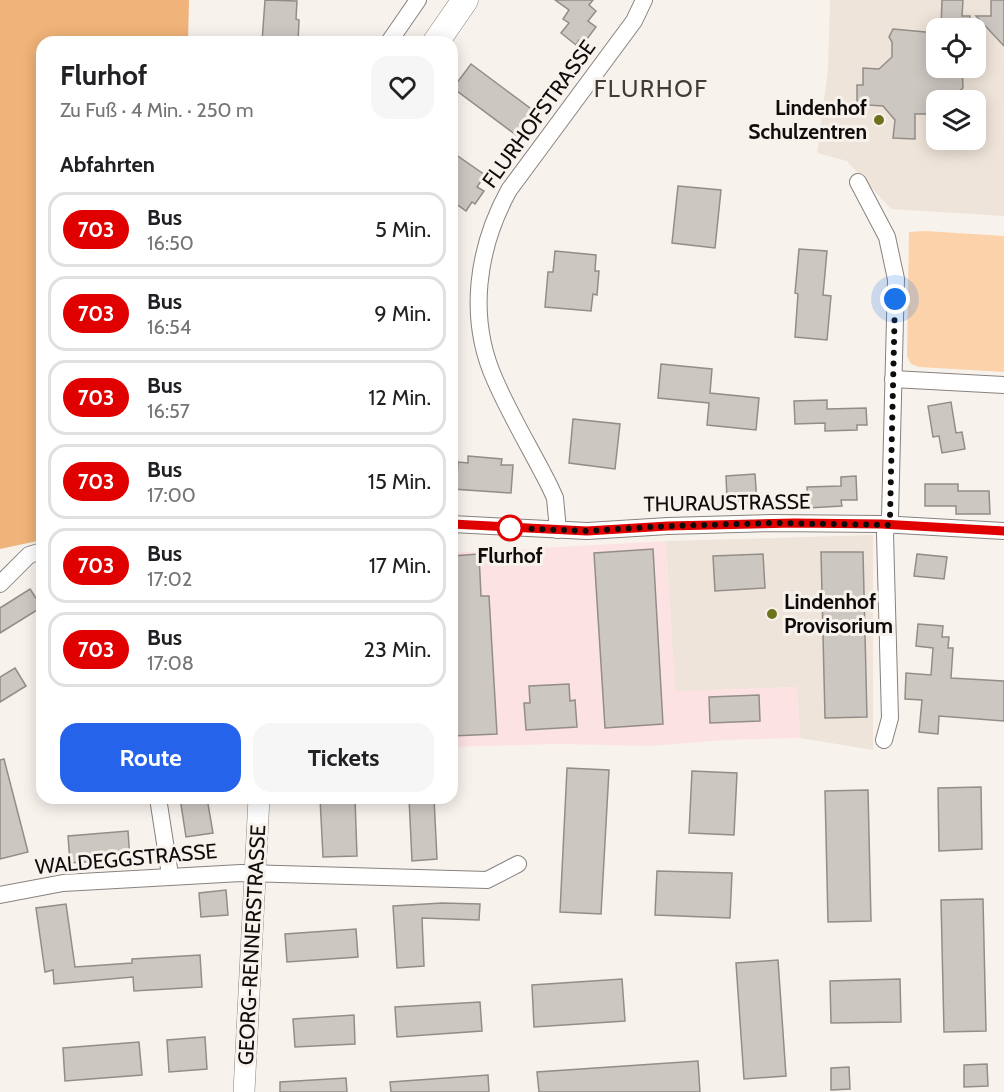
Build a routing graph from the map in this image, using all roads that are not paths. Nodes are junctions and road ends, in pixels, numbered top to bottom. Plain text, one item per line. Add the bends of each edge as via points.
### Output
1 (418, 0) edge
2 (465, 0) edge
3 (644, 0) edge
4 (393, 36) edge
5 (440, 36) edge
6 (858, 182) dead end
7 (893, 379) junction
8 (1004, 385) edge
9 (460, 525) edge
10 (888, 525) junction
11 (558, 530) junction
12 (1004, 531) edge
13 (36, 553) edge
14 (0, 584) edge
15 (884, 740) dead end
16 (159, 804) edge
17 (260, 804) edge
18 (518, 864) dead end
19 (255, 872) junction
20 (170, 875) junction
21 (0, 895) edge
22 (244, 1092) edge

1 - 4 street
2 - 5 highway
3 - 11 street, FLURHOFSTRASSE via 634,21 509,190 498,210 482,261 478,309 485,350 495,379 555,498
6 - 7 street via 887,237 896,279
7 - 8 street
7 - 10 street
9 - 11 street, THURAUSTRASSE
10 - 11 street, THURAUSTRASSE via 773,523
10 - 12 street, THURAUSTRASSE
10 - 15 street via 885,534 890,718
13 - 14 street
16 - 20 street
17 - 19 main road, GEORG-RENNERSTRASSE
18 - 19 street, WALDEGGSTRASSE via 488,880
19 - 20 street, WALDEGGSTRASSE
19 - 22 main road, GEORG-RENNERSTRASSE
20 - 21 street, WALDEGGSTRASSE via 63,882

